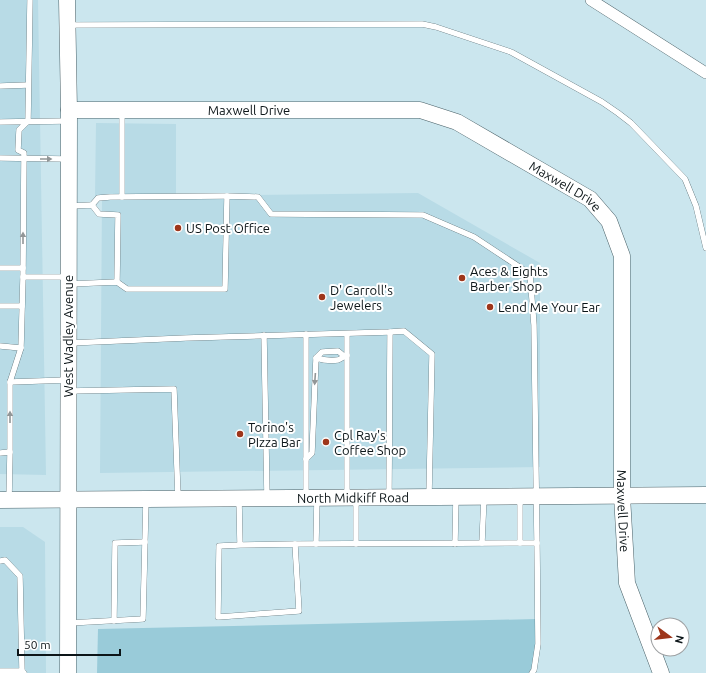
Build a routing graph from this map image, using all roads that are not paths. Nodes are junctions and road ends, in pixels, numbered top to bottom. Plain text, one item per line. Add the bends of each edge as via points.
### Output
1 (30, 0) edge
2 (67, 0) edge
3 (591, 0) edge
4 (67, 26) junction
5 (706, 73) edge
6 (28, 85) junction
7 (0, 86) edge
8 (122, 110) junction
9 (69, 115) junction
10 (28, 121) junction
11 (0, 122) edge
12 (0, 158) edge
13 (24, 159) junction
14 (68, 159) junction
15 (227, 196) junction
16 (122, 197) junction
17 (92, 205) junction
18 (68, 206) junction
19 (706, 248) edge
20 (0, 268) edge
21 (23, 268) junction
22 (23, 277) junction
23 (68, 280) junction
24 (117, 282) junction
25 (0, 306) edge
26 (22, 306) junction
27 (390, 332) junction
28 (306, 334) junction
29 (348, 334) junction
30 (264, 336) junction
31 (68, 343) junction
32 (0, 346) edge
33 (21, 348) junction
34 (346, 356) junction
35 (316, 358) junction
36 (10, 382) junction
37 (68, 385) junction
38 (10, 452) junction
39 (0, 453) edge
40 (306, 459) junction
41 (706, 495) edge
42 (520, 496) junction
43 (537, 496) junction
44 (622, 496) junction
45 (429, 497) junction
46 (456, 497) junction
47 (484, 497) junction
48 (267, 498) junction
49 (312, 498) junction
50 (352, 498) junction
51 (389, 498) junction
52 (146, 499) junction
53 (178, 499) junction
54 (239, 499) junction
55 (4, 500) edge
56 (68, 500) junction
57 (145, 542) junction
58 (482, 543) junction
59 (520, 543) junction
60 (537, 543) junction
61 (295, 544) junction
62 (316, 544) junction
63 (356, 544) junction
64 (455, 544) junction
65 (240, 545) junction
66 (0, 560) edge
67 (114, 621) junction
68 (68, 623) junction
69 (0, 671) edge
70 (23, 672) edge
71 (68, 673) edge
72 (532, 673) edge
73 (662, 673) edge

1 - 6 lane
2 - 4 main road, West Wadley Avenue
3 - 5 street
4 - 9 main road, West Wadley Avenue
4 - 19 lane via 422,24 436,26 511,52 602,102 631,123 685,179 696,206
6 - 7 lane
6 - 10 lane
8 - 9 main road, Maxwell Drive
8 - 16 lane
8 - 44 main road, Maxwell Drive via 420,110 457,122 590,199 609,221 622,256
9 - 10 lane
9 - 14 main road, West Wadley Avenue
10 - 11 lane
10 - 13 lane via 19,130 18,150 24,153
12 - 13 lane
13 -> 14 lane
21 -> 13 lane
14 - 18 main road, West Wadley Avenue
15 - 16 lane
15 - 24 lane via 225,289 126,288
15 - 43 lane via 258,198 271,214 423,215 474,237 530,274 534,325
16 - 17 lane via 98,198
17 - 18 lane
17 - 24 lane via 99,214 118,215
18 - 23 main road, West Wadley Avenue
20 - 21 lane
21 - 22 lane
22 - 23 lane
22 - 26 lane
23 - 24 lane
23 - 31 main road, West Wadley Avenue
25 - 26 lane
26 - 33 lane
27 - 29 lane
27 - 45 lane via 404,331 432,354
27 - 51 lane
28 - 29 lane
28 - 30 lane
28 - 40 lane
29 - 34 lane
30 - 31 lane
30 - 48 lane
31 - 37 main road, West Wadley Avenue
32 - 33 lane
33 - 36 lane
34 - 35 lane via 325,361
34 - 35 lane via 338,351 322,352
34 - 50 lane
35 -> 40 lane via 312,453
36 - 37 lane
38 -> 36 lane
37 - 53 lane via 174,389
37 - 56 main road, West Wadley Avenue
38 - 39 lane
38 - 55 lane
40 - 49 lane
41 - 44 main road, North Midkiff Road
42 - 43 main road, North Midkiff Road
42 - 47 main road, North Midkiff Road
42 - 59 lane
43 - 44 main road, North Midkiff Road
43 - 60 lane
44 - 73 main road, Maxwell Drive via 627,583
45 - 46 main road, North Midkiff Road
45 - 51 main road, North Midkiff Road
46 - 47 main road, North Midkiff Road
46 - 64 lane
47 - 58 lane
48 - 49 main road, North Midkiff Road
48 - 54 main road, North Midkiff Road
49 - 50 main road, North Midkiff Road
49 - 62 lane
50 - 51 main road, North Midkiff Road
50 - 63 lane
52 - 53 main road, North Midkiff Road
52 - 56 main road, North Midkiff Road
52 - 57 lane
53 - 54 main road, North Midkiff Road
54 - 65 lane
55 - 56 main road, North Midkiff Road
56 - 68 main road, West Wadley Avenue
57 - 67 lane via 143,619
57 - 67 lane via 115,543
58 - 59 lane
58 - 64 lane
59 - 60 lane
60 - 72 lane via 538,644
61 - 62 lane
61 - 65 lane
61 - 65 lane via 299,611 218,617 219,546
62 - 63 lane
63 - 64 lane
66 - 70 lane via 5,560 20,576
67 - 68 lane
68 - 71 main road, West Wadley Avenue
69 - 70 lane

